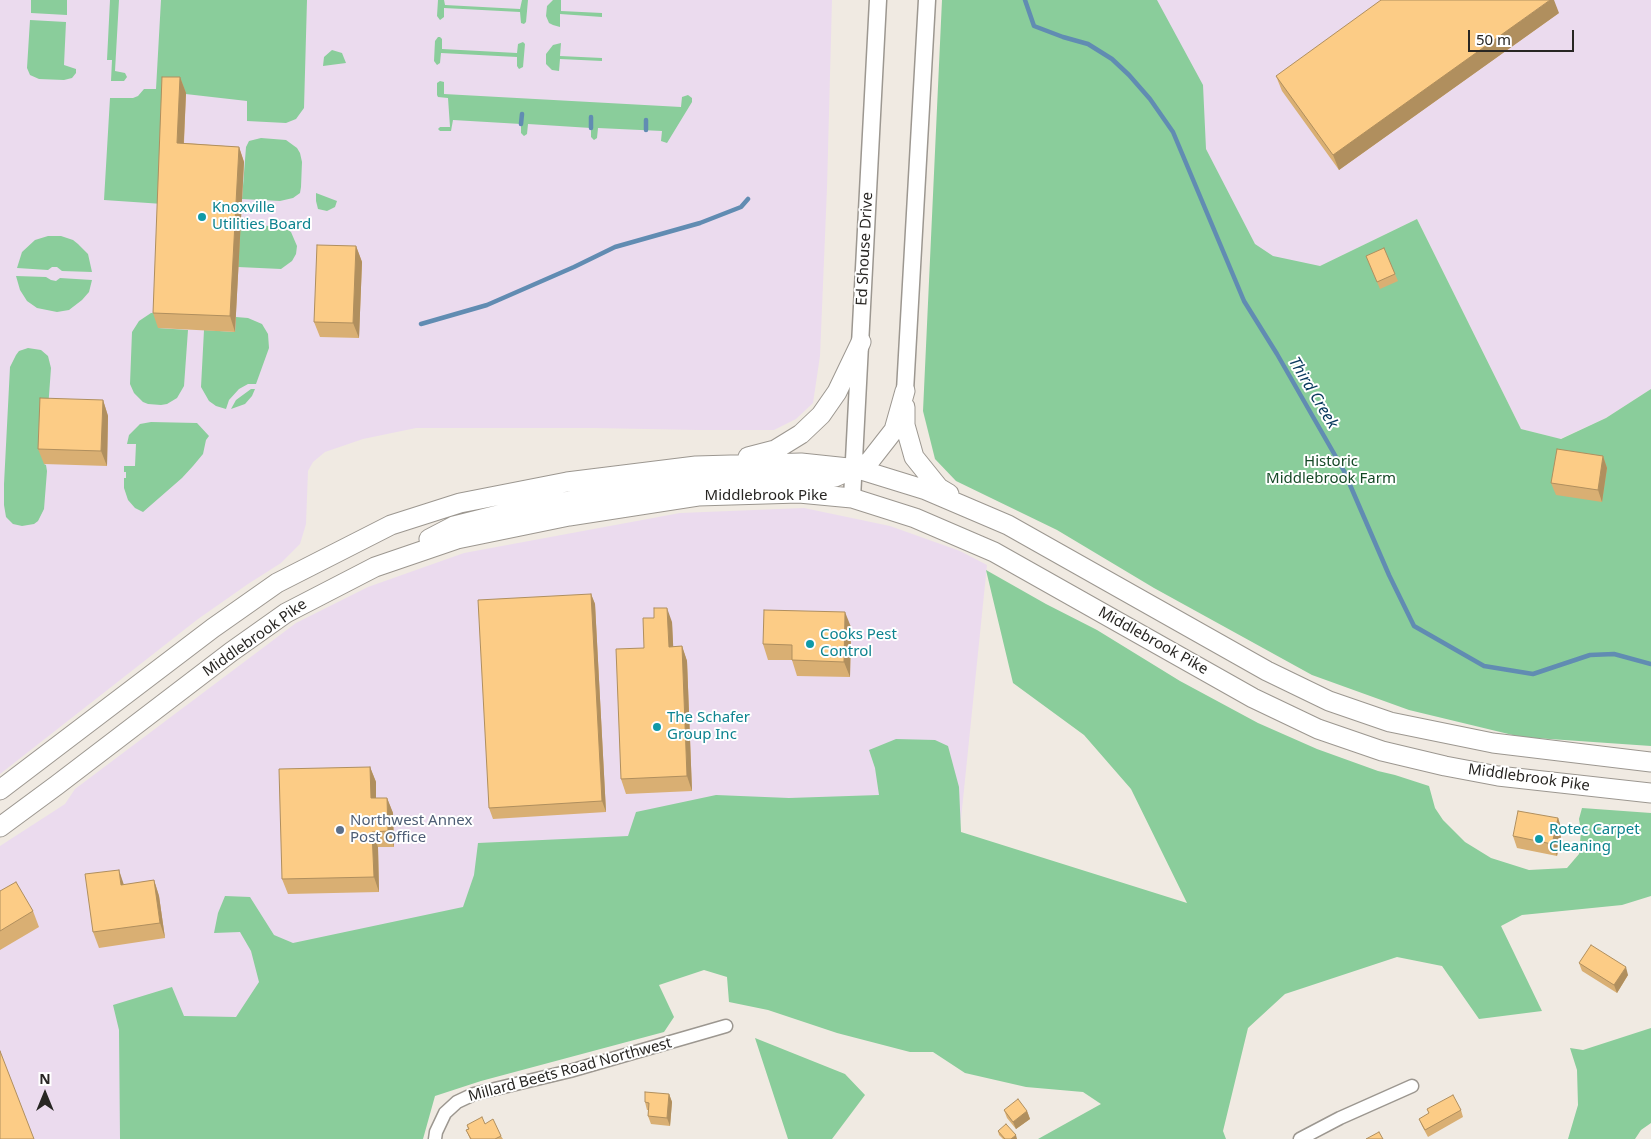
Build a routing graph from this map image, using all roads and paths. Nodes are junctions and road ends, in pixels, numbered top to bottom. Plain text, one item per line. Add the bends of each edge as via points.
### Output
1 (878, 0) edge
2 (927, 0) edge
3 (861, 342) junction
4 (905, 391) junction
5 (708, 466) junction
6 (854, 468) junction
7 (852, 498) junction
8 (1008, 525) junction
9 (375, 567) junction
10 (1651, 762) edge
11 (0, 790) edge
12 (1651, 793) edge
13 (0, 827) edge
14 (726, 1026) dead end
15 (1412, 1086) dead end
16 (435, 1139) edge
17 (1300, 1139) edge

1 - 3 street, Ed Shouse Drive
2 - 4 street
3 - 5 main road via 838,392 801,434 775,450
3 - 6 street, Ed Shouse Drive
4 - 6 main road via 894,430 869,462
4 - 8 main road via 905,425 914,456 939,488
5 - 6 main road, Middlebrook Pike via 800,463
5 - 11 main road, Middlebrook Pike via 567,482 460,503 391,525 277,583
6 - 7 street, Ed Shouse Drive
6 - 8 main road, Middlebrook Pike via 926,490
6 - 9 main road via 835,477 692,482 526,508 454,526
7 - 9 main road, Middlebrook Pike via 799,493 698,496 569,516 457,539
7 - 12 main road, Middlebrook Pike via 915,518 994,552 1253,698 1318,729 1382,751 1445,766 1506,777
8 - 10 main road, Middlebrook Pike via 1267,671 1330,701 1390,722 1492,743
9 - 13 main road, Middlebrook Pike via 286,613
14 - 16 street, Millard Beets Road Northwest via 570,1071 474,1094 457,1102 445,1113
15 - 17 street

